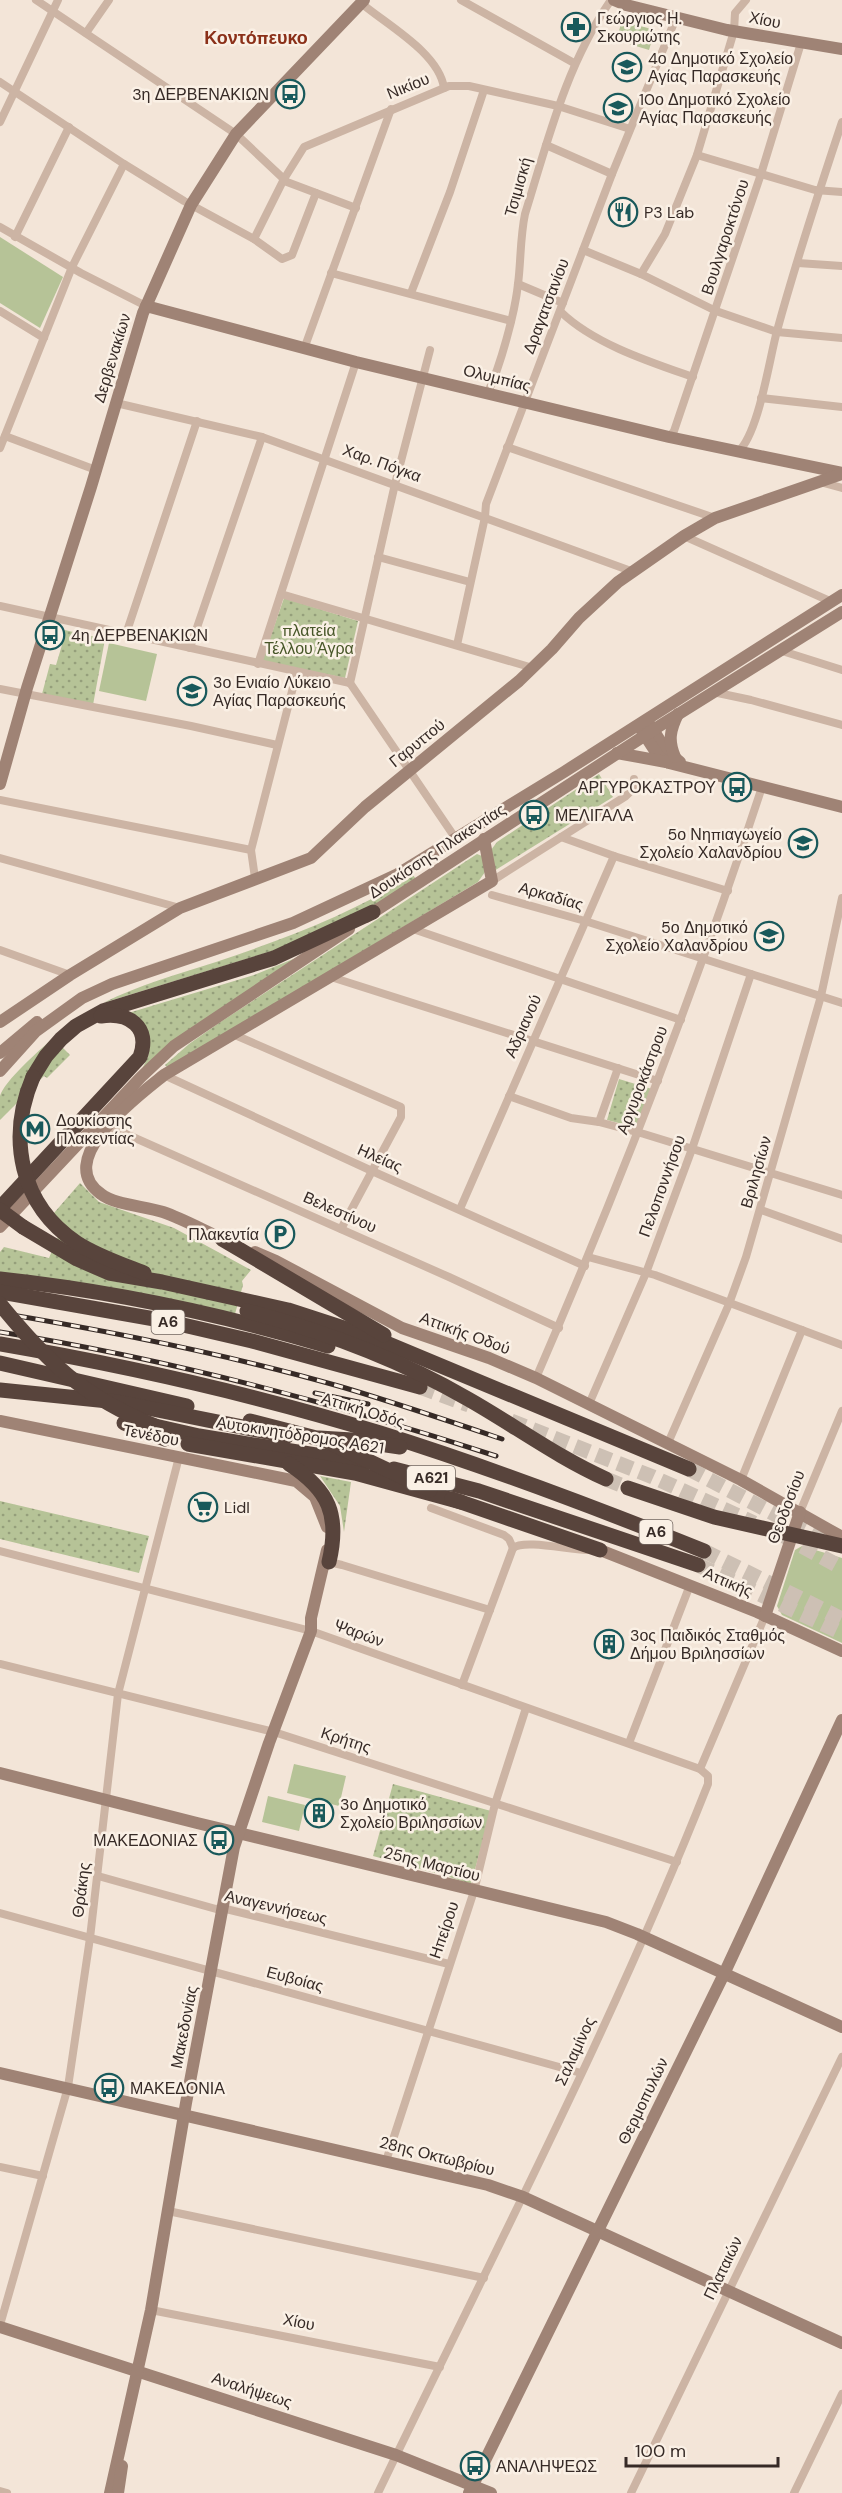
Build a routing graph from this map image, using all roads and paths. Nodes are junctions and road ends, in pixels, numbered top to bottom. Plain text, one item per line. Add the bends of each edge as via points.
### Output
1 (36, 0) edge
2 (57, 0) edge
3 (109, 0) edge
4 (461, 0) edge
5 (746, 0) edge
6 (362, 1) edge
7 (617, 1) edge
8 (54, 11) junction
9 (676, 18) junction
10 (734, 31) junction
11 (86, 33) junction
12 (801, 43) junction
13 (840, 47) edge
14 (574, 63) junction
15 (0, 82) edge
16 (444, 88) junction
17 (484, 90) junction
18 (14, 91) junction
19 (558, 106) junction
20 (392, 109) junction
21 (0, 122) edge
22 (842, 122) edge
23 (69, 127) junction
24 (630, 129) junction
25 (236, 134) junction
26 (546, 145) junction
27 (838, 149) edge
28 (697, 155) junction
29 (124, 164) junction
30 (612, 174) junction
31 (761, 174) junction
32 (284, 179) junction
33 (820, 191) junction
34 (842, 192) edge
35 (316, 193) junction
36 (191, 205) junction
37 (356, 208) junction
38 (0, 227) edge
39 (15, 237) junction
40 (254, 239) junction
41 (583, 250) junction
42 (798, 263) junction
43 (842, 266) edge
44 (72, 267) junction
45 (331, 273) junction
46 (641, 274) junction
47 (518, 284) junction
48 (411, 293) junction
49 (146, 306) junction
50 (562, 308) junction
51 (0, 310) edge
52 (716, 311) junction
53 (511, 321) junction
54 (777, 332) junction
55 (44, 338) junction
56 (842, 338) edge
57 (304, 349) junction
58 (430, 350) dead end
59 (356, 362) junction
60 (693, 377) junction
61 (421, 378) junction
62 (488, 392) junction
63 (761, 398) junction
64 (525, 402) junction
65 (116, 403) junction
66 (842, 407) edge
67 (198, 421) junction
68 (5, 436) junction
69 (262, 436) junction
70 (669, 437) junction
71 (507, 447) junction
72 (0, 448) edge
73 (738, 452) junction
74 (326, 459) junction
75 (96, 470) junction
76 (842, 474) edge
77 (820, 482) junction
78 (395, 484) junction
79 (842, 488) edge
80 (485, 517) junction
81 (715, 518) junction
82 (684, 536) junction
83 (378, 557) junction
84 (630, 571) junction
85 (470, 582) junction
86 (281, 594) junction
87 (837, 599) edge
88 (0, 606) edge
89 (842, 612) edge
90 (50, 616) junction
91 (364, 618) junction
92 (126, 634) junction
93 (457, 645) junction
94 (190, 648) junction
95 (779, 650) junction
96 (258, 664) junction
97 (533, 668) junction
98 (842, 670) edge
99 (297, 672) junction
100 (350, 683) junction
101 (0, 689) edge
102 (712, 692) junction
103 (25, 694) junction
104 (678, 714) junction
105 (842, 725) edge
106 (646, 728) junction
107 (277, 745) junction
108 (617, 753) junction
109 (672, 761) junction
110 (409, 771) junction
111 (634, 780) dead end
112 (0, 784) edge
113 (762, 787) junction
114 (0, 800) edge
115 (842, 807) edge
116 (561, 837) junction
117 (456, 839) junction
118 (484, 839) junction
119 (251, 850) junction
120 (614, 856) junction
121 (0, 858) edge
122 (255, 878) junction
123 (492, 881) junction
124 (728, 891) junction
125 (492, 895) dead end
126 (842, 898) edge
127 (180, 908) junction
128 (373, 912) junction
129 (585, 921) junction
130 (839, 924) edge
131 (413, 929) junction
132 (0, 950) edge
133 (705, 958) junction
134 (751, 974) junction
135 (70, 975) junction
136 (331, 977) junction
137 (560, 979) junction
138 (821, 996) junction
139 (842, 1003) edge
140 (62, 1010) junction
141 (2, 1018) edge
142 (86, 1020) junction
143 (681, 1020) junction
144 (235, 1035) junction
145 (533, 1041) junction
146 (0, 1053) edge
147 (618, 1068) junction
148 (0, 1071) edge
149 (164, 1075) junction
150 (658, 1081) junction
151 (509, 1096) junction
152 (599, 1122) junction
153 (108, 1126) junction
154 (639, 1132) junction
155 (692, 1149) junction
156 (372, 1171) junction
157 (771, 1172) junction
158 (842, 1195) edge
159 (0, 1209) edge
160 (460, 1209) junction
161 (761, 1210) junction
162 (0, 1227) edge
163 (341, 1229) junction
164 (222, 1239) junction
165 (842, 1239) edge
166 (586, 1261) junction
167 (646, 1273) junction
168 (0, 1279) edge
169 (142, 1279) junction
170 (0, 1292) edge
171 (729, 1304) junction
172 (0, 1306) edge
173 (559, 1328) junction
174 (801, 1330) junction
175 (0, 1344) edge
176 (842, 1345) edge
177 (417, 1354) junction
178 (0, 1363) edge
179 (414, 1371) junction
180 (536, 1378) junction
181 (420, 1387) tunnel mouth
182 (0, 1390) edge
183 (589, 1404) junction
184 (842, 1411) edge
185 (0, 1421) edge
186 (154, 1430) junction
187 (668, 1443) junction
188 (436, 1452) junction
189 (179, 1457) junction
190 (286, 1462) junction
191 (689, 1469) tunnel mouth
192 (606, 1479) tunnel mouth
193 (741, 1480) junction
194 (296, 1481) joint
195 (627, 1488) tunnel mouth
196 (461, 1502) junction
197 (431, 1508) dead end
198 (800, 1512) junction
199 (792, 1534) junction
200 (842, 1536) edge
201 (842, 1546) edge
202 (513, 1548) junction
203 (600, 1550) junction
204 (0, 1551) edge
205 (701, 1558) joint
206 (329, 1562) junction
207 (690, 1585) junction
208 (145, 1589) junction
209 (490, 1610) junction
210 (765, 1616) junction
211 (311, 1631) junction
212 (842, 1651) edge
213 (0, 1664) edge
214 (462, 1685) junction
215 (118, 1694) junction
216 (526, 1708) junction
217 (842, 1720) edge
218 (274, 1732) junction
219 (629, 1743) junction
220 (700, 1769) junction
221 (0, 1773) edge
222 (107, 1800) junction
223 (495, 1804) junction
224 (238, 1833) junction
225 (677, 1862) junction
226 (98, 1875) junction
227 (474, 1891) junction
228 (222, 1908) junction
229 (0, 1913) edge
230 (645, 1937) junction
231 (90, 1938) junction
232 (449, 1964) junction
233 (212, 1972) junction
234 (724, 1974) junction
235 (842, 2027) edge
236 (427, 2031) junction
237 (842, 2057) edge
238 (0, 2073) edge
239 (581, 2073) junction
240 (68, 2087) junction
241 (184, 2116) junction
242 (386, 2161) junction
243 (0, 2167) edge
244 (44, 2176) junction
245 (523, 2197) junction
246 (168, 2211) junction
247 (597, 2232) junction
248 (484, 2278) junction
249 (728, 2291) junction
250 (151, 2310) junction
251 (0, 2326) edge
252 (842, 2343) edge
253 (440, 2367) junction
254 (138, 2370) junction
255 (842, 2394) edge
256 (124, 2438) junction
257 (396, 2455) junction
258 (471, 2489) edge
259 (0, 2491) edge
260 (7, 2493) edge
261 (110, 2493) edge
262 (118, 2493) edge
263 (378, 2493) edge
264 (491, 2493) edge
265 (631, 2493) edge
266 (794, 2493) edge

1 - 8 street
2 - 8 street
3 - 11 street
4 - 14 street
5 - 10 street via 735,13
6 - 16 street via 435,64
6 - 25 street, Δερβενακίων
7 - 9 street, Χίου
7 - 14 street, Τσιμισκή
8 - 11 street
8 - 18 street
9 - 10 street, Χίου
9 - 24 street, Δραγατσανίου
10 - 12 street, Χίου
10 - 28 street
11 - 25 street
12 - 13 street, Χίου
12 - 31 street, Βουλγαροκτόνου
14 - 19 street, Τσιμισκή
15 - 18 street
16 - 17 street, Νικίου via 462,85
16 - 20 street, Νικίου
17 - 19 street, Νικίου
17 - 48 street
18 - 21 street
18 - 23 street
19 - 24 street, Νικίου
19 - 26 street, Τσιμισκή
20 - 32 street, Νικίου via 308,143
20 - 37 street
22 - 27 street
23 - 29 street
23 - 39 street
24 - 30 street, Δραγατσανίου
25 - 32 street
25 - 36 street, Δερβενακίων
26 - 30 street
26 - 47 street, Τσιμισκή via 522,232
27 - 33 street
28 - 31 street
28 - 46 street via 665,234
29 - 36 street
29 - 44 street
30 - 41 street, Δραγατσανίου
31 - 33 street
31 - 52 street, Βουλγαροκτόνου
32 - 35 street
32 - 40 street, Νικίου
33 - 34 street
33 - 42 street
35 - 37 street
35 - 40 street via 287,259
36 - 40 street
36 - 49 street, Δερβενακίων
37 - 45 street
38 - 39 street
39 - 44 street
41 - 46 street
41 - 50 street, Δραγατσανίου
42 - 43 street
42 - 54 street
44 - 49 street
44 - 55 street
45 - 48 street
45 - 57 street
46 - 52 street
47 - 50 street
47 - 53 street, Τσιμισκή
48 - 53 street
49 - 57 street, Ολυμπίας
49 - 65 street, Δερβενακίων
50 - 60 street via 572,323 622,350
50 - 64 street, Δραγατσανίου
51 - 55 street
52 - 54 street
52 - 60 street, Βουλγαροκτόνου
53 - 62 street, Τσιμισκή
54 - 56 street
54 - 63 street
55 - 68 street
57 - 59 street, Ολυμπίας
58 - 61 street
59 - 61 street, Ολυμπίας
59 - 74 street
60 - 70 street, Βουλγαροκτόνου
61 - 62 street, Ολυμπίας
61 - 78 street
62 - 64 street, Ολυμπίας
63 - 66 street
63 - 73 street via 745,446
64 - 70 street, Ολυμπίας
64 - 71 street, Δραγατσανίου
65 - 67 street, Χαρ. Πόγκα
65 - 75 street, Δερβενακίων
67 - 69 street, Χαρ. Πόγκα
67 - 92 street
68 - 72 street
68 - 75 street
69 - 74 street, Χαρ. Πόγκα
69 - 94 street
70 - 73 street, Ολυμπίας
71 - 80 street, Δραγατσανίου
71 - 81 street
73 - 76 street, Ολυμπίας
74 - 78 street, Χαρ. Πόγκα
74 - 86 street
75 - 90 street, Δερβενακίων
76 - 77 street, Γαρυττού
77 - 79 street
77 - 81 street, Γαρυττού
78 - 80 street, Χαρ. Πόγκα
78 - 83 street
80 - 84 street, Χαρ. Πόγκα
80 - 85 street, Δραγατσανίου
81 - 82 street, Γαρυττού
82 - 84 street, Γαρυττού
82 - 87 street
83 - 85 street
83 - 91 street
84 - 97 street, Γαρυττού
85 - 93 street, Δραγατσανίου
86 - 91 street
86 - 96 street
87 - 106 street, Δουκίσσης Πλακεντίας
88 - 90 street
89 - 95 street, Δουκίσσης Πλακεντίας
90 - 92 street
90 - 103 street, Δερβενακίων
91 - 93 street
91 - 100 street
92 - 94 street
93 - 97 street
94 - 96 street
95 - 98 street
95 - 102 street, Δουκίσσης Πλακεντίας
96 - 99 street
97 - 110 street, Γαρυττού
99 - 100 street
99 - 107 street
100 - 110 street
101 - 103 street
102 - 104 street, Δουκίσσης Πλακεντίας
102 - 105 street
103 - 107 street
103 - 112 street, Δερβενακίων
104 - 106 street, Δουκίσσης Πλακεντίας
104 - 109 street via 670,731
106 - 108 street, Δουκίσσης Πλακεντίας
106 - 109 street
106 - 117 street, Δουκίσσης Πλακεντίας
107 - 119 street
108 - 109 street
108 - 118 street, Δουκίσσης Πλακεντίας
109 - 113 street
110 - 117 street
110 - 122 street, Γαρυττού via 311,858
111 - 116 street via 634,788 626,796
113 - 115 street
113 - 124 street, Αργυροκάστρου
114 - 119 street
116 - 120 street
116 - 123 street
117 - 140 street, Δουκίσσης Πλακεντίας via 326,909 112,984
118 - 123 street
118 - 128 street, Δουκίσσης Πλακεντίας
119 - 122 street
120 - 124 street
120 - 129 street, Αδριανού
121 - 127 street
122 - 127 street, Γαρυττού
123 - 131 street
124 - 133 street, Αργυροκάστρου
125 - 129 street, Αρκαδίας
126 - 130 street, Βριλησίων
127 - 135 street, Γαρυττού
128 - 142 highway via 274,958 103,1011
128 - 162 street, Δουκίσσης Πλακεντίας via 174,1046
129 - 133 street, Αρκαδίας
129 - 137 street, Αδριανού
130 - 138 street, Βριλησίων
131 - 136 street
131 - 137 street
132 - 135 street
133 - 134 street, Αρκαδίας
133 - 143 street, Αργυροκάστρου
134 - 138 street, Αρκαδίας
134 - 155 street, Πελοποννήσου
135 - 141 street, Γαρυττού
136 - 144 street
136 - 145 street
137 - 143 street
137 - 145 street, Αδριανού
138 - 139 street, Αρκαδίας
138 - 157 street, Βριλησίων
140 - 146 street via 40,1019
140 - 148 street, Δουκίσσης Πλακεντίας via 36,1031
142 - 159 highway via 115,1015 130,1020 143,1038 140,1058
142 - 169 highway, bridge via 57,1044 33,1077 20,1136 24,1174 38,1204 68,1236
143 - 150 street, Αργυροκάστρου
144 - 149 street
144 - 156 street via 399,1104 401,1117
145 - 147 street
145 - 151 street, Αδριανού
147 - 150 street
147 - 152 street
149 - 153 street
149 - 156 street, Ηλείας
150 - 154 street, Αργυροκάστρου
151 - 152 street via 572,1118
151 - 160 street, Αδριανού
152 - 154 street
153 - 163 street, Βελεστίνου
153 - 164 street, Αττικής Οδού via 92,1145 86,1163 94,1188 106,1197 164,1213
154 - 155 street
154 - 166 street, Αργυροκάστρου
155 - 157 street
155 - 167 street, Πελοποννήσου
156 - 160 street, Ηλείας
156 - 163 street
157 - 158 street
157 - 161 street, Βριλησίων
159 - 169 highway, bridge via 77,1259 117,1276
160 - 166 street, Ηλείας
161 - 165 street
161 - 171 street, Βριλησίων
163 - 173 street, Βελεστίνου
164 - 177 highway
164 - 180 street, Αττικής Οδού via 276,1261 402,1328
166 - 167 street, Ηλείας
166 - 173 street, Αργυροκάστρου
167 - 171 street, Ηλείας
167 - 183 street, Πελοποννήσου
168 - 179 highway via 150,1302
169 - 177 highway via 288,1310
169 - 179 highway via 366,1349
170 - 181 highway, Α6 via 177,1323
171 - 174 street, Ηλείας
171 - 187 street, Βριλησίων
172 - 186 highway, Αυτοκινητόδρομος Α621 / Α621, bridge via 34,1345 77,1384
173 - 180 street, Αργυροκάστρου
174 - 176 street, Ηλείας
174 - 193 street
175 - 188 highway, Αττική Οδός / Α6 via 250,1397
177 - 191 highway
178 - 196 highway, bridge via 324,1440
179 - 192 highway
180 - 183 street, Αττικής Οδού
182 - 188 highway via 118,1402 279,1435
183 - 187 street, Αττικής Οδού
184 - 198 street, Θεοδοσίου
185 - 189 street, Τενέδου
186 - 190 highway via 178,1443
186 - 205 highway, Αυτοκινητόδρομος Α621 / Α621 via 347,1459 422,1476
187 - 193 street, Αττικής Οδού
188 - 205 highway, Αττική Οδός / Α6 via 609,1513
189 - 194 street, Τενέδου
189 - 208 street, Θράκης
190 - 196 highway via 355,1473
190 - 206 highway via 313,1481 325,1496 334,1533
193 - 198 street, Αττικής Οδού
194 - 211 street, Μακεδονίας via 315,1497 328,1535
195 - 199 highway via 714,1517
196 - 203 highway
197 - 202 street via 504,1535
198 - 199 street, Θεοδοσίου
198 - 200 street, Αττικής Οδού
199 - 201 highway
199 - 210 street, Θεοδοσίου
202 - 203 street via 528,1544
202 - 209 street
203 - 207 street, Αττικής
204 - 208 street, Ψαρών
206 - 209 street
206 - 211 street, Μακεδονίας via 318,1617
207 - 210 street, Αττικής
207 - 219 street
208 - 211 street, Ψαρών
208 - 215 street, Θράκης
209 - 214 street
210 - 212 street, Αττικής
210 - 220 street
211 - 214 street, Ψαρών
211 - 218 street, Μακεδονίας
213 - 215 street, Κρήτης
214 - 216 street, Ψαρών
215 - 218 street, Κρήτης
215 - 222 street, Θράκης
216 - 219 street, Ψαρών
216 - 223 street, Ηπείρου
217 - 234 street, Θερμοπυλών
218 - 223 street, Κρήτης
218 - 224 street, Μακεδονίας
219 - 220 street, Ψαρών
220 - 225 street, Σαλαμίνος via 709,1780
221 - 222 street, 25ης Μαρτίου
222 - 224 street, 25ης Μαρτίου
222 - 226 street, Θράκης
223 - 225 street, Κρήτης
223 - 227 street, Ηπείρου
224 - 227 street, 25ης Μαρτίου
224 - 228 street, Μακεδονίας
225 - 230 street, Σαλαμίνος
226 - 228 street, Αναγεννήσεως
226 - 231 street, Θράκης
227 - 230 street, 25ης Μαρτίου via 606,1922
227 - 232 street, Ηπείρου
228 - 232 street, Αναγεννήσεως
228 - 233 street, Μακεδονίας
229 - 231 street, Ευβοίας
230 - 234 street, 25ης Μαρτίου
230 - 239 street, Σαλαμίνος
231 - 233 street, Ευβοίας
231 - 240 street, Θράκης
232 - 236 street, Ηπείρου
233 - 236 street, Ευβοίας
233 - 241 street, Μακεδονίας
234 - 235 street, 25ης Μαρτίου
234 - 247 street, Θερμοπυλών
236 - 239 street, Ευβοίας
236 - 242 street, Ηπείρου
237 - 249 street, Πλαταιών
238 - 240 street, 28ης Οκτωβρίου
239 - 245 street, Σαλαμίνος
240 - 241 street, 28ης Οκτωβρίου
240 - 244 street, Θράκης
241 - 242 street, 28ης Οκτωβρίου
241 - 246 street, Μακεδονίας
242 - 245 street, 28ης Οκτωβρίου via 457,2176
243 - 244 street
244 - 251 street, Θράκης
245 - 247 street, 28ης Οκτωβρίου
245 - 248 street, Σαλαμίνος
246 - 248 street
246 - 250 street, Μακεδονίας
247 - 249 street, 28ης Οκτωβρίου
247 - 258 street, Θερμοπυλών
248 - 253 street, Σαλαμίνος
249 - 252 street, 28ης Οκτωβρίου
249 - 265 street, Πλαταιών
250 - 253 street, Χίου
250 - 254 street, Μακεδονίας
251 - 254 street, Αναλήψεως
253 - 257 street, Σαλαμίνος
254 - 256 street, Μακεδονίας
254 - 257 street, Αναλήψεως
255 - 266 street
256 - 261 street, Μακεδονίας
256 - 262 street, Μακεδονίας
257 - 258 street, Αναλήψεως
257 - 263 street, Σαλαμίνος
258 - 264 street, Αναλήψεως
259 - 260 street

